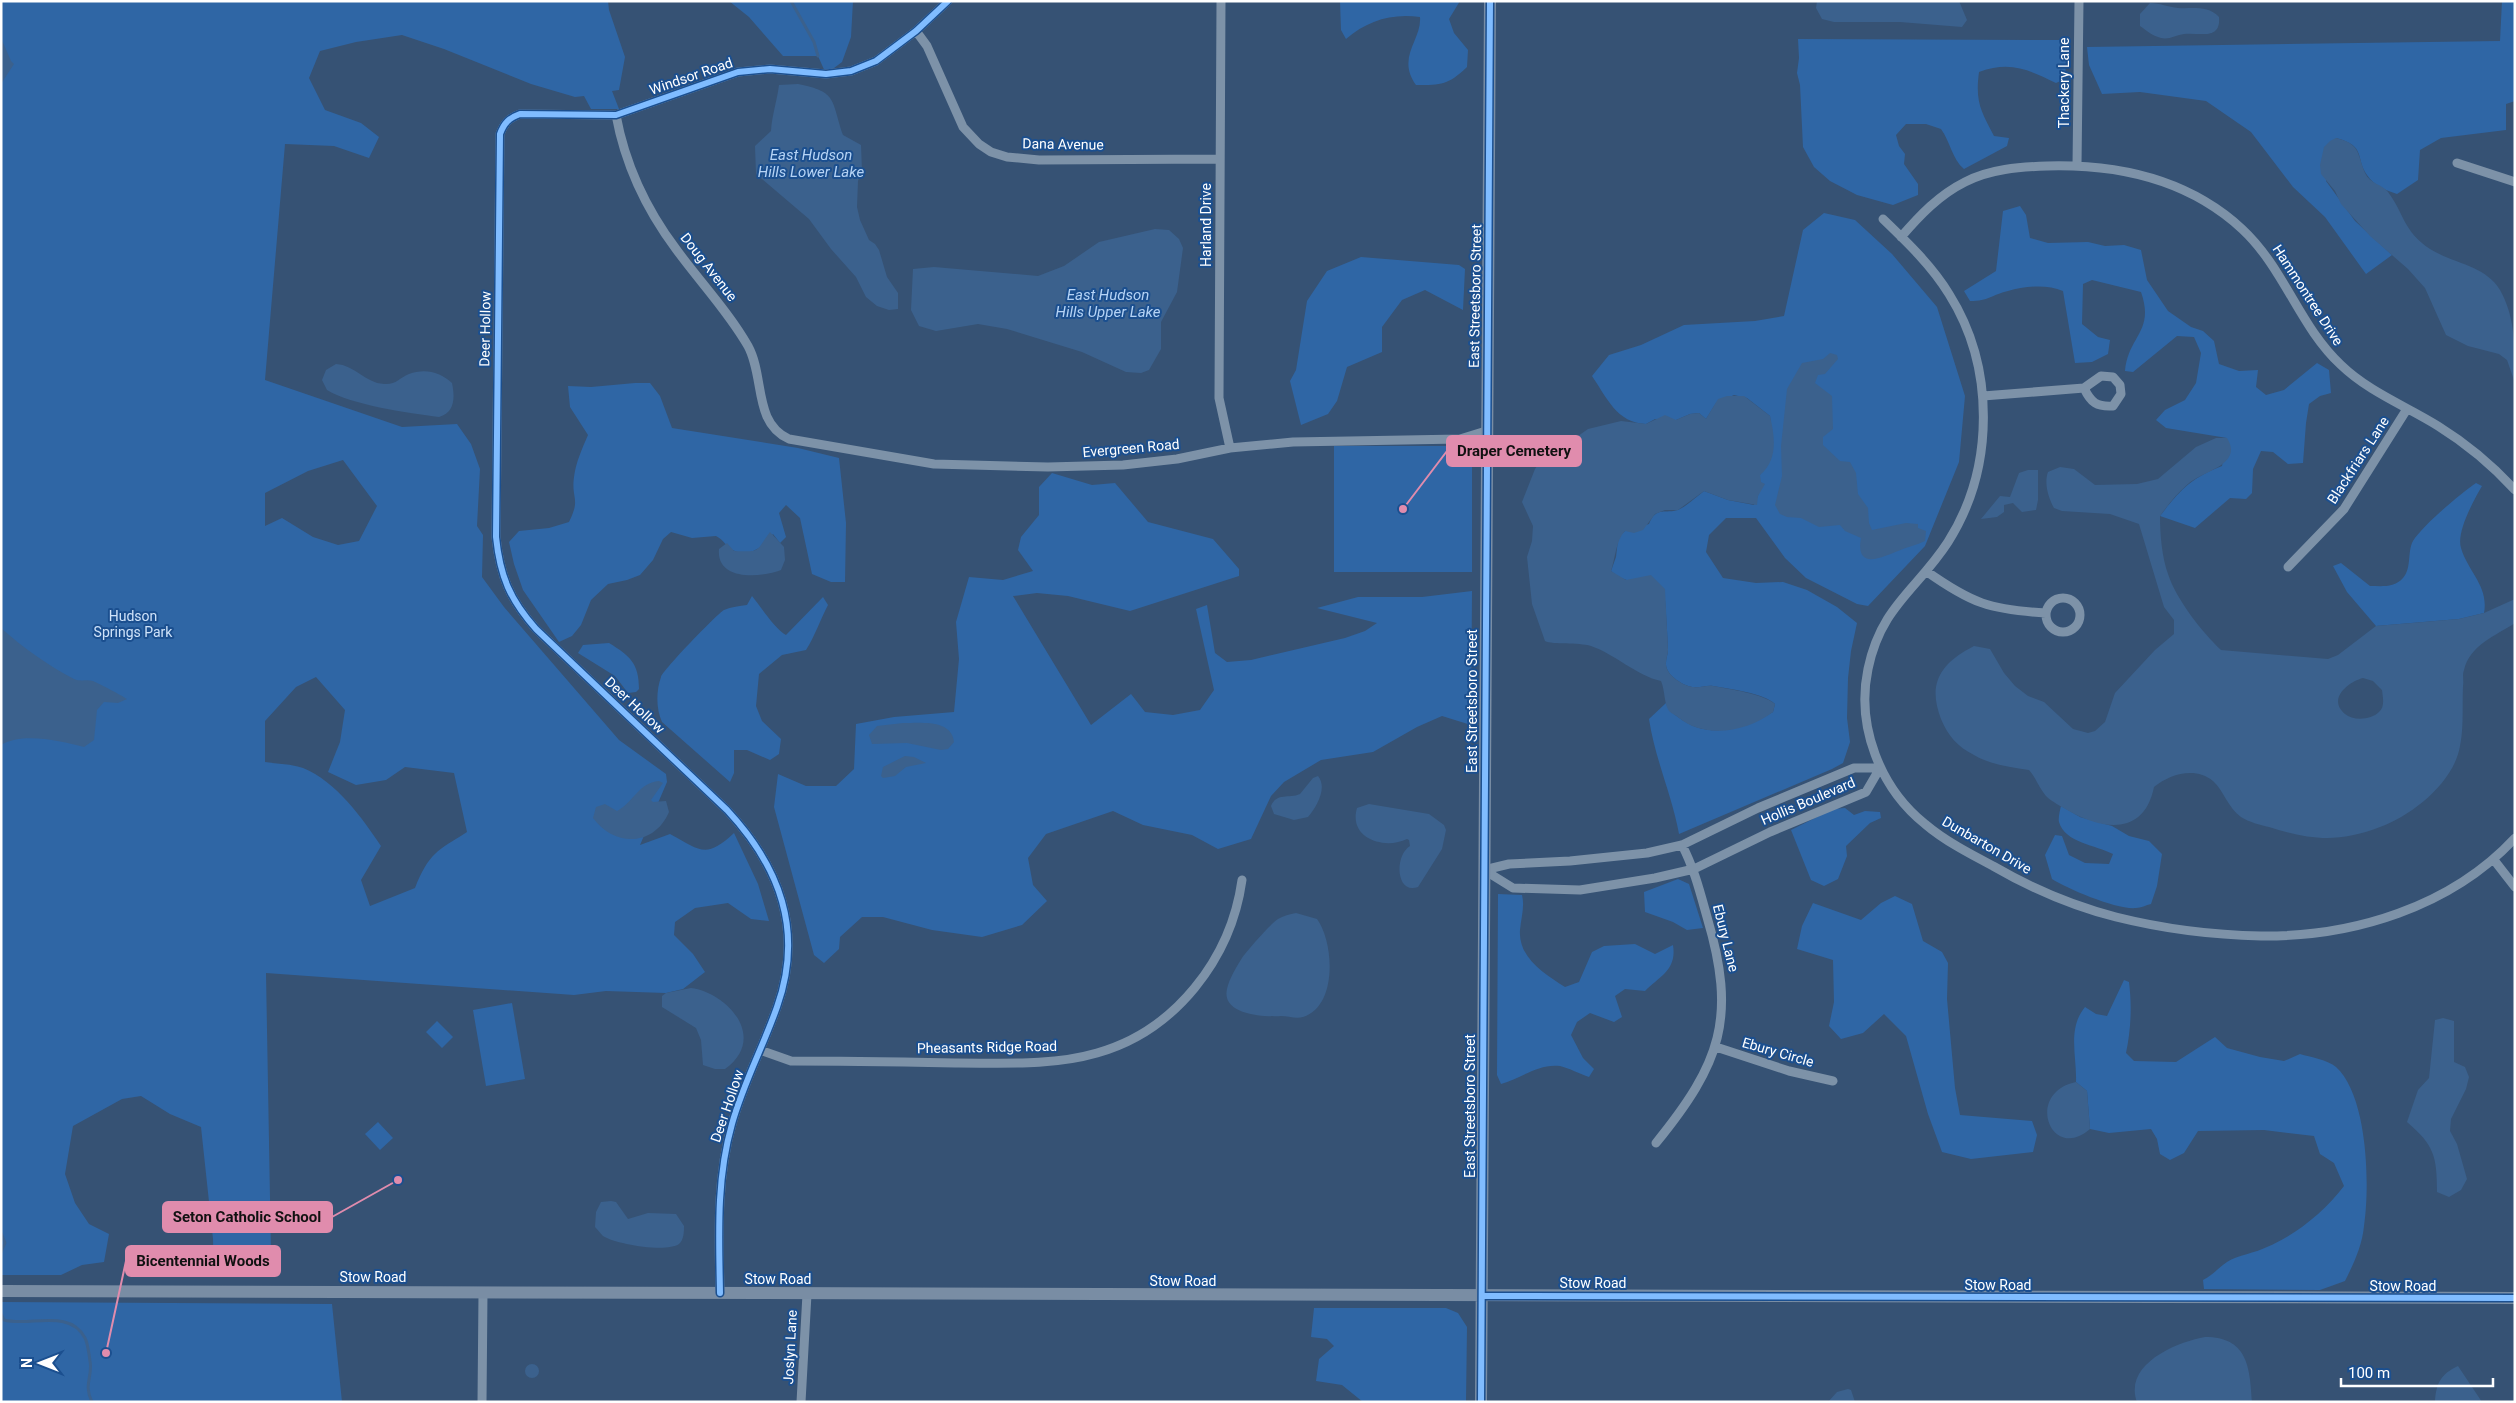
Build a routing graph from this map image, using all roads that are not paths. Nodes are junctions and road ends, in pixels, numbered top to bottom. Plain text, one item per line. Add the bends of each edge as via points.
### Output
1 (948, 1) edge
2 (1221, 1) edge
3 (1490, 1) edge
4 (2078, 1) edge
5 (916, 31) junction
6 (616, 115) junction
7 (511, 117) joint
8 (1220, 159) junction
9 (2457, 162) dead end
10 (2077, 165) junction
11 (2515, 182) edge
12 (1883, 219) dead end
13 (1901, 237) junction
14 (2084, 388) dead end
15 (1983, 396) junction
16 (2407, 409) junction
17 (1486, 431) junction
18 (778, 434) joint
19 (1230, 448) junction
20 (2515, 490) edge
21 (2288, 567) dead end
22 (1926, 570) junction
23 (2046, 613) junction
24 (1880, 768) junction
25 (2515, 838) edge
26 (1682, 845) junction
27 (2494, 860) junction
28 (1694, 868) junction
29 (1484, 870) junction
30 (1242, 880) dead end
31 (2515, 887) edge
32 (1716, 1047) junction
33 (760, 1050) junction
34 (1833, 1081) dead end
35 (1656, 1144) dead end
36 (1, 1291) edge
37 (483, 1293) junction
38 (720, 1293) junction
39 (807, 1294) junction
40 (1482, 1296) junction
41 (2515, 1298) edge
42 (482, 1402) edge
43 (801, 1402) edge
44 (1481, 1402) edge

1 - 5 street, Windsor Road
2 - 8 street, Harland Drive
3 - 17 street, East Streetsboro Street
4 - 10 street, Thackery Lane
5 - 6 street, Windsor Road via 876,62 851,71 826,74 770,70 738,72
5 - 8 street, Dana Avenue via 927,46 963,127 991,152 1038,160
6 - 7 street, Windsor Road via 520,114
6 - 18 street, Doug Avenue via 631,169 652,214 729,315 749,348 758,368 766,419
7 - 33 street, Deer Hollow via 500,134 498,560 516,606 536,629 727,810 767,860 786,918 788,956 778,1006
8 - 19 street, Harland Drive via 1220,398
9 - 11 street
10 - 13 street, Hammontree Drive via 2003,169 1966,181 1932,204
10 - 16 street, Hammontree Drive via 2118,169 2162,180 2204,200 2224,214 2260,247 2275,266 2313,333 2329,354 2354,377
12 - 13 street, Dunbarton Drive
13 - 15 street, Dunbarton Drive via 1942,283 1957,308 1974,348
14 - 15 street
15 - 22 street, Dunbarton Drive via 1982,441 1972,489 1949,541
16 - 20 street, Hammontree Drive via 2463,442
16 - 21 street, Blackfriars Lane via 2344,509
17 - 19 street, Evergreen Road via 1460,439 1293,442
17 - 29 street, East Streetsboro Street
18 - 19 street, Evergreen Road via 789,439 934,464 973,467 1123,465 1177,459
22 - 23 street via 1961,595 1983,605 2010,612
22 - 24 street, Dunbarton Drive via 1885,620 1867,671 1866,714
23 - 23 street via 2048,625 2058,632 2074,629 2080,619 2076,603 2066,598 2055,600
24 - 26 street, Hollis Boulevard via 1854,768 1758,808
24 - 27 street, Dunbarton Drive via 1924,824 2015,879 2112,916 2194,932 2273,936 2318,933 2354,926 2414,908
24 - 28 street, Hollis Boulevard via 1866,792
25 - 27 street, Dunbarton Drive
26 - 28 street, Ebury Lane
26 - 29 street, Hollis Boulevard via 1647,854 1510,864
27 - 31 street
28 - 29 street, Hollis Boulevard via 1580,890 1513,888
28 - 32 street, Ebury Lane via 1721,975 1722,1012
29 - 40 street, East Streetsboro Street
30 - 33 street, Pheasants Ridge Road via 1236,913 1202,979 1158,1022 1131,1039 1098,1053 1035,1063 985,1063 791,1061
32 - 34 street, Ebury Circle
32 - 35 street, Ebury Lane via 1698,1086
33 - 38 street, Deer Hollow via 732,1122 723,1158 719,1193
36 - 37 street, Stow Road
37 - 38 street, Stow Road
37 - 42 street
38 - 39 street, Stow Road
39 - 40 street, Stow Road
39 - 43 street, Joslyn Lane
40 - 41 street, Stow Road
40 - 44 street, East Streetsboro Street

